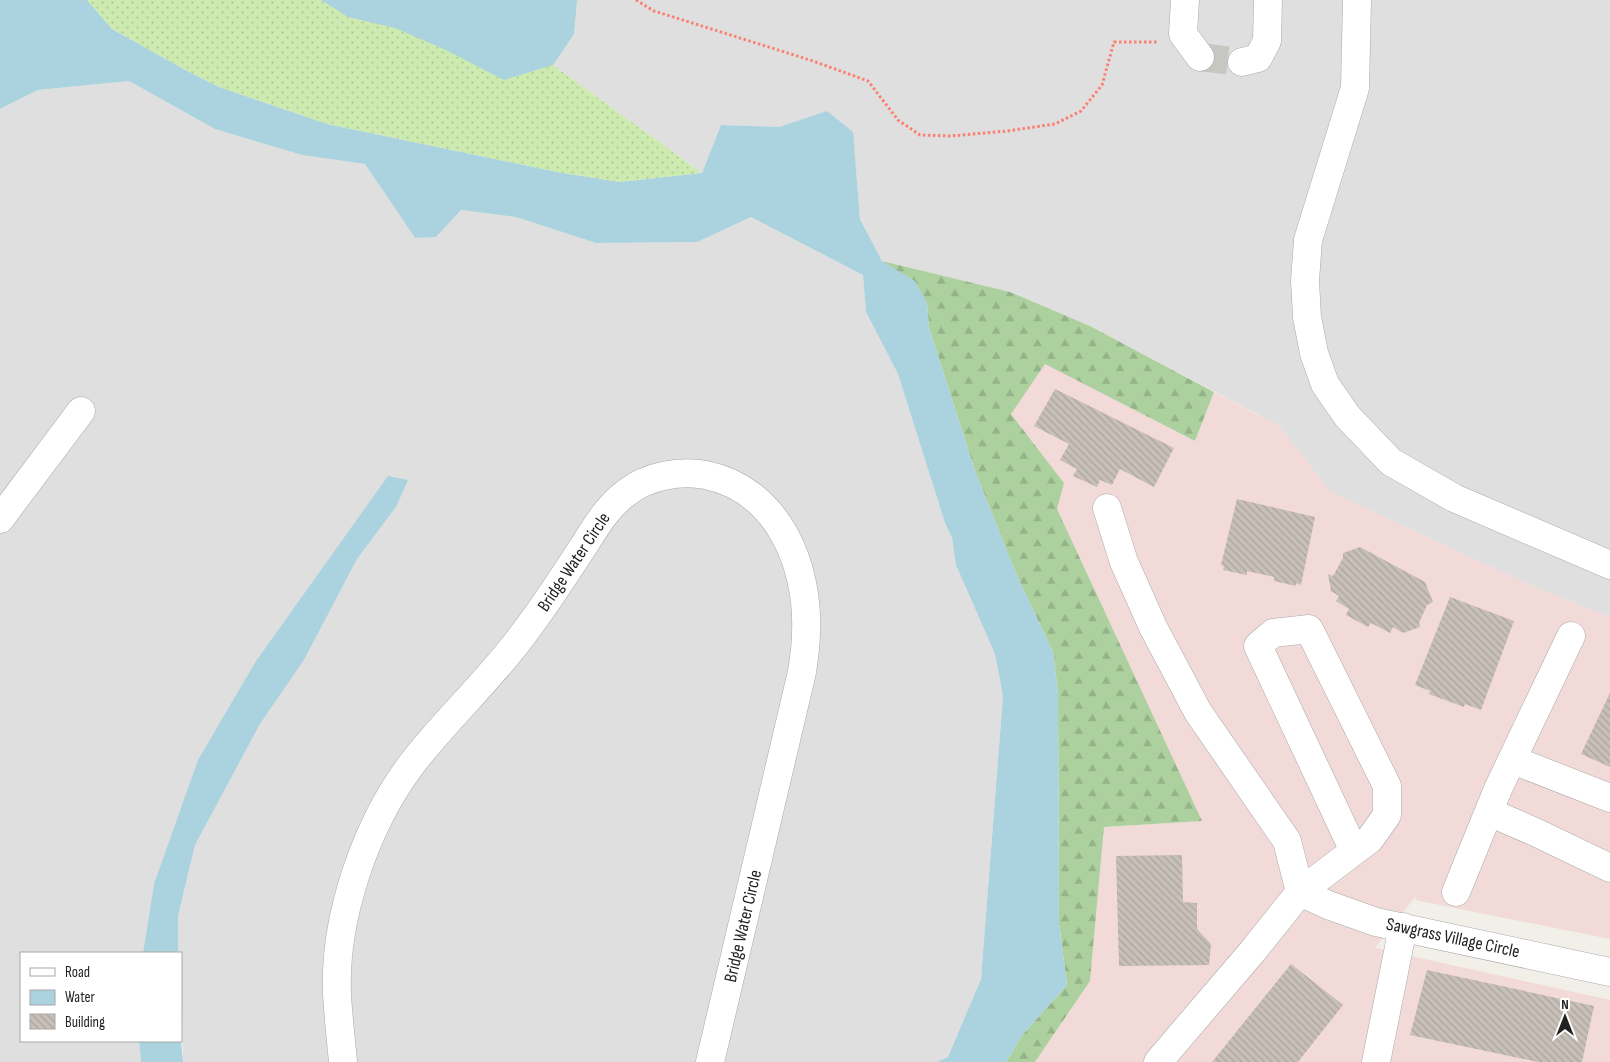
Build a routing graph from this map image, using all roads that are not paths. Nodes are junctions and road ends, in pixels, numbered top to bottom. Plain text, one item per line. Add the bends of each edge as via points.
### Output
1 (1185, 0) edge
2 (1268, 0) edge
3 (1357, 0) edge
4 (1200, 57) dead end
5 (1242, 62) tunnel mouth
6 (82, 411) dead end
7 (1107, 508) dead end
8 (0, 519) edge
9 (1610, 565) edge
10 (1572, 636) dead end
11 (1513, 760) junction
12 (1610, 798) edge
13 (1489, 812) junction
14 (1354, 851) junction
15 (1610, 868) edge
16 (1300, 892) junction
17 (1456, 892) dead end
18 (1402, 927) junction
19 (1610, 972) edge
20 (343, 1062) edge
21 (710, 1062) edge
22 (1158, 1062) edge
23 (1376, 1062) edge

1 - 4 street via 1183,34
2 - 5 street via 1267,41 1258,58
3 - 9 street via 1355,88 1308,240 1307,317 1314,353 1325,384 1347,416 1391,462 1454,498
6 - 8 street
7 - 16 street via 1124,562 1153,627 1198,712 1287,841
10 - 11 street
11 - 12 street
11 - 13 street
13 - 15 street
13 - 17 street
14 - 14 street via 1370,839 1387,814 1387,786 1309,629 1273,632 1258,646
14 - 16 street
16 - 18 street, Sawgrass Village Circle via 1376,922
16 - 22 street
18 - 19 street, Sawgrass Village Circle
18 - 23 street
20 - 21 street, Bridge Water Circle via 336,991 340,940 355,876 384,807 411,765 504,662 604,515 626,493 645,482 675,474 698,474 723,479 745,489 764,505 779,525 791,548 803,588 806,631 802,672

